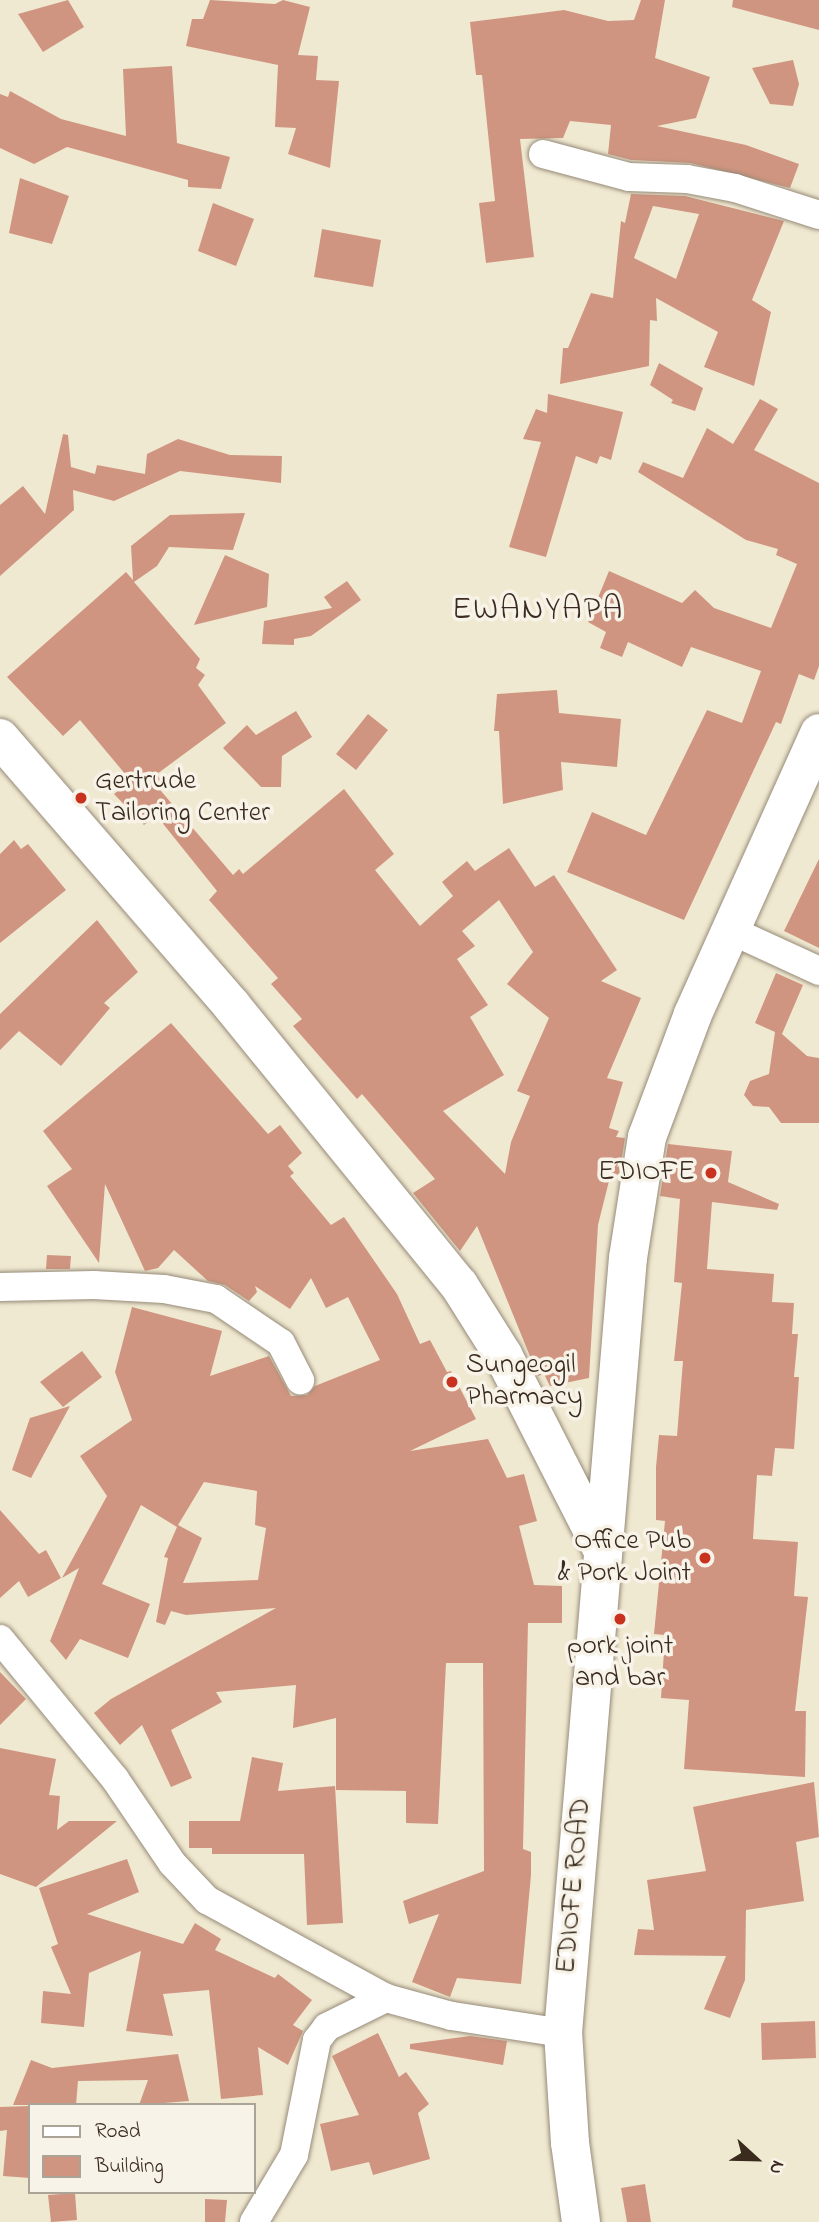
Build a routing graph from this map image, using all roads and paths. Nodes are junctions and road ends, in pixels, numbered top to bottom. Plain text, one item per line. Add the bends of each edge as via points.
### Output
1 (543, 154) dead end
2 (819, 215) edge
3 (819, 733) edge
4 (0, 738) edge
5 (730, 930) junction
6 (819, 971) edge
7 (0, 1287) edge
8 (300, 1380) dead end
9 (602, 1549) junction
10 (0, 1639) edge
11 (386, 1998) junction
12 (563, 2033) junction
13 (254, 2222) edge
14 (581, 2222) edge

1 - 2 street via 629,177 687,179 735,188
3 - 5 street, EDIOFE ROAD
4 - 9 street via 232,1006 459,1285 503,1355
5 - 6 street
5 - 9 street, EDIOFE ROAD via 664,1084 647,1137 628,1258
7 - 8 street via 94,1285 216,1299 281,1343
9 - 12 street, EDIOFE ROAD
10 - 11 street via 116,1779 172,1863 208,1900
11 - 12 street via 452,2016
11 - 13 street via 327,2027 317,2040 294,2155
12 - 14 street, EDIOFE ROAD

